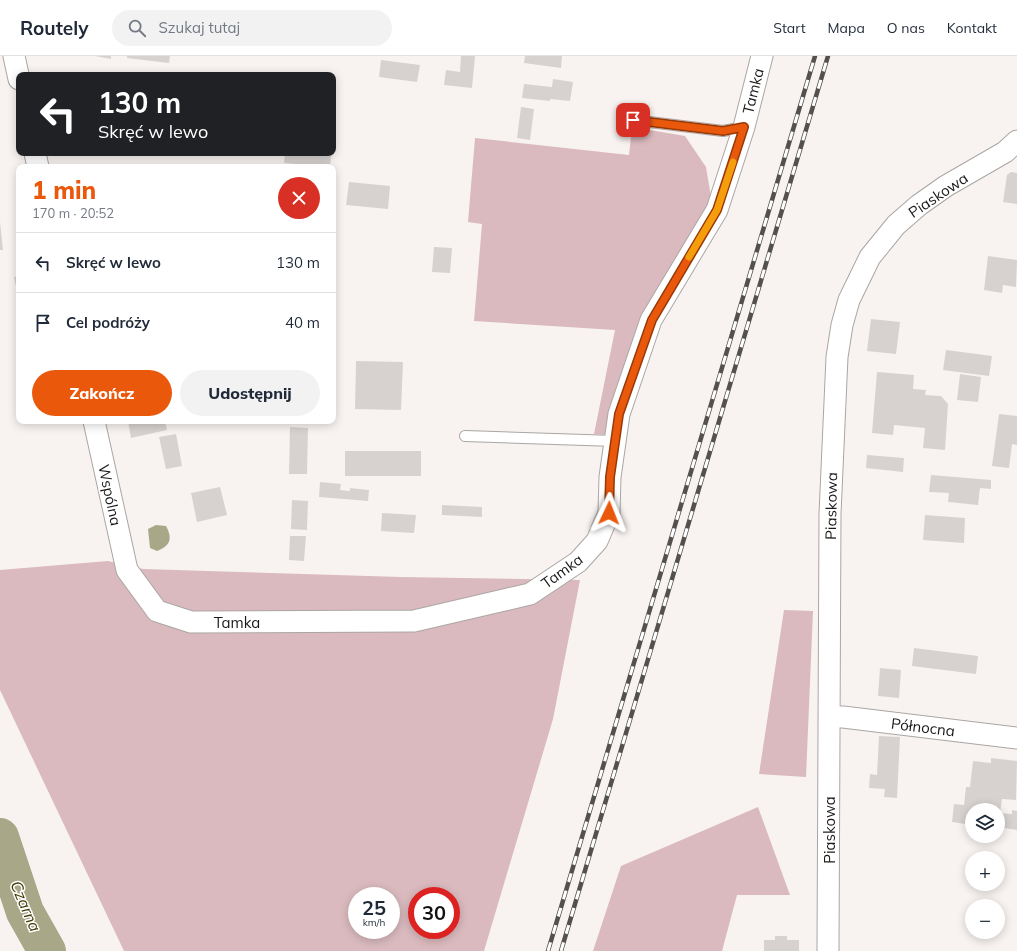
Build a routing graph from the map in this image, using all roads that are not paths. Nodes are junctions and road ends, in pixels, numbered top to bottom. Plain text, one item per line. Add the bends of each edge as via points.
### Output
1 (14, 56) edge
2 (762, 56) edge
3 (17, 72) edge
4 (633, 120) dead end
5 (744, 127) junction
6 (1017, 141) edge
7 (95, 424) edge
8 (465, 436) dead end
9 (616, 441) junction
10 (127, 570) joint
11 (830, 717) junction
12 (1017, 738) edge
13 (828, 951) edge

1 - 3 street
2 - 5 street, Tamka
4 - 5 lane via 723,131
5 - 9 street, Tamka via 717,210 652,320 619,414
6 - 11 street, Piaskowa via 1005,152 919,204 896,225 870,258 849,300 837,357 830,514
7 - 10 street, Wspólna
8 - 9 lane
9 - 10 street, Tamka via 610,477 609,513 597,541 578,562 530,594 414,621 192,622 157,611
11 - 12 street, Północna
11 - 13 street, Piaskowa

